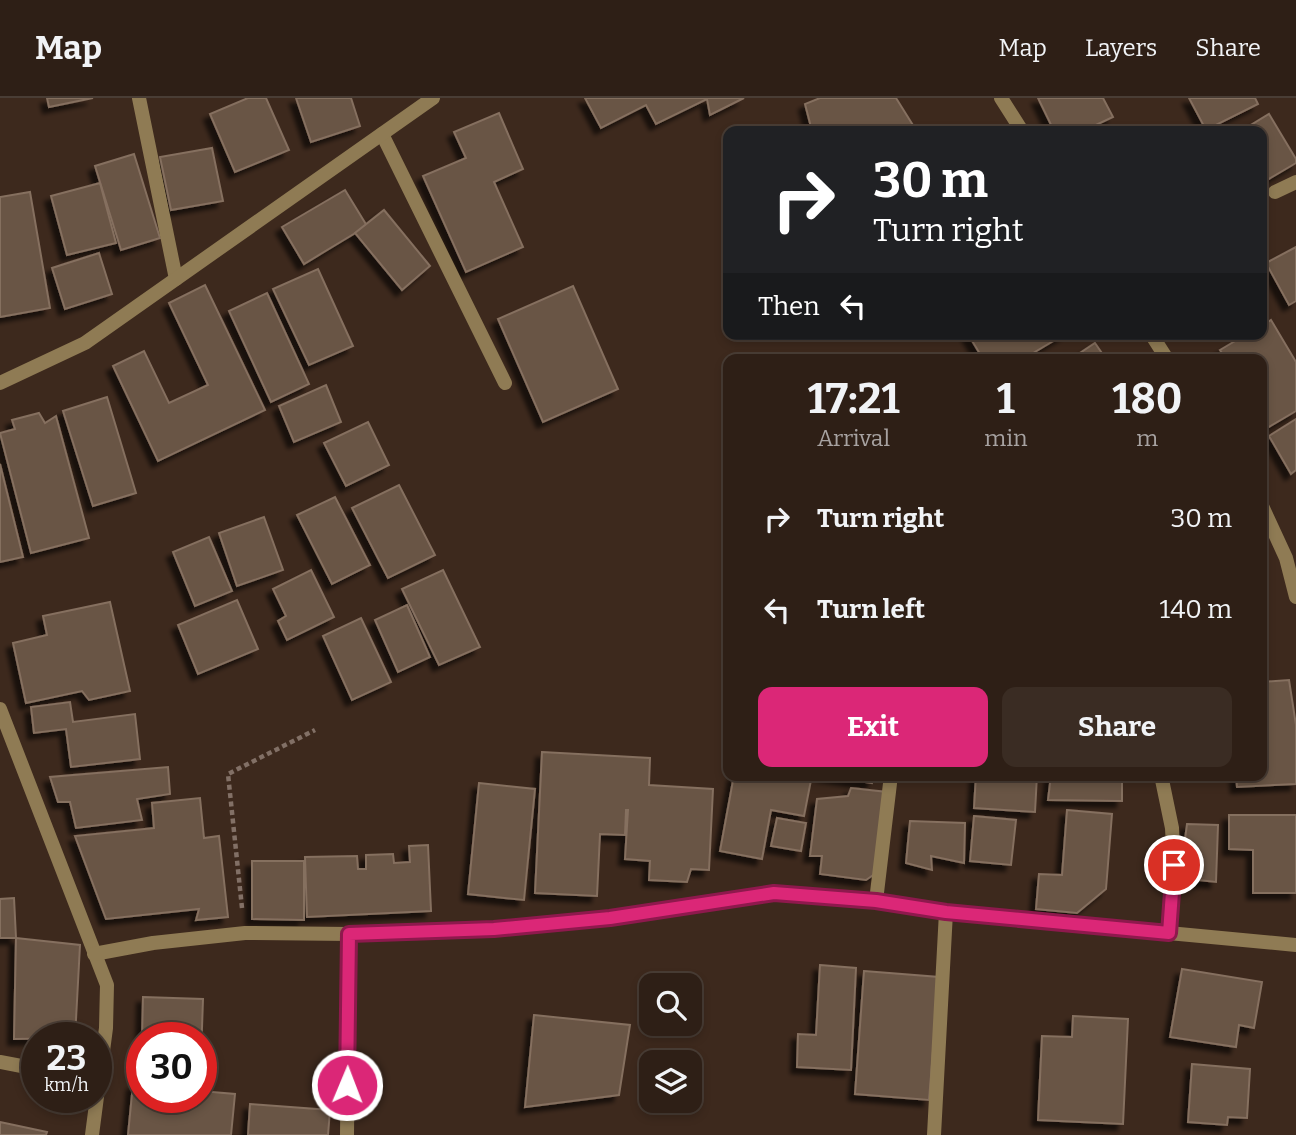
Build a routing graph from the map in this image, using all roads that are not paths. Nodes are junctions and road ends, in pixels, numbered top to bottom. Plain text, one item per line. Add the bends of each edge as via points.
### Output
1 (139, 98) edge
2 (433, 98) edge
3 (1001, 98) edge
4 (1019, 126) edge
5 (382, 134) junction
6 (1296, 182) edge
7 (1275, 192) dead end
8 (176, 279) junction
9 (0, 383) edge
10 (505, 383) dead end
11 (1267, 517) edge
12 (1296, 597) edge
13 (0, 709) edge
14 (890, 781) edge
15 (1162, 781) edge
16 (876, 901) junction
17 (946, 912) junction
18 (1169, 933) junction
19 (349, 934) junction
20 (1296, 946) edge
21 (94, 954) junction
22 (106, 1022) edge
23 (0, 1062) edge
24 (21, 1066) edge
25 (94, 1113) edge
26 (92, 1135) edge
27 (347, 1135) edge
28 (934, 1135) edge

1 - 8 street
2 - 5 street
3 - 4 street
5 - 8 street
5 - 10 street
6 - 7 street
8 - 9 street via 85,343
11 - 12 street via 1286,558
13 - 21 street
14 - 16 street
15 - 18 street via 1174,865
16 - 17 street
16 - 19 street via 774,893 533,926
17 - 18 street
17 - 28 street
18 - 20 street
19 - 21 street via 245,933
19 - 27 street
21 - 22 street via 107,985
23 - 24 street
25 - 26 street

